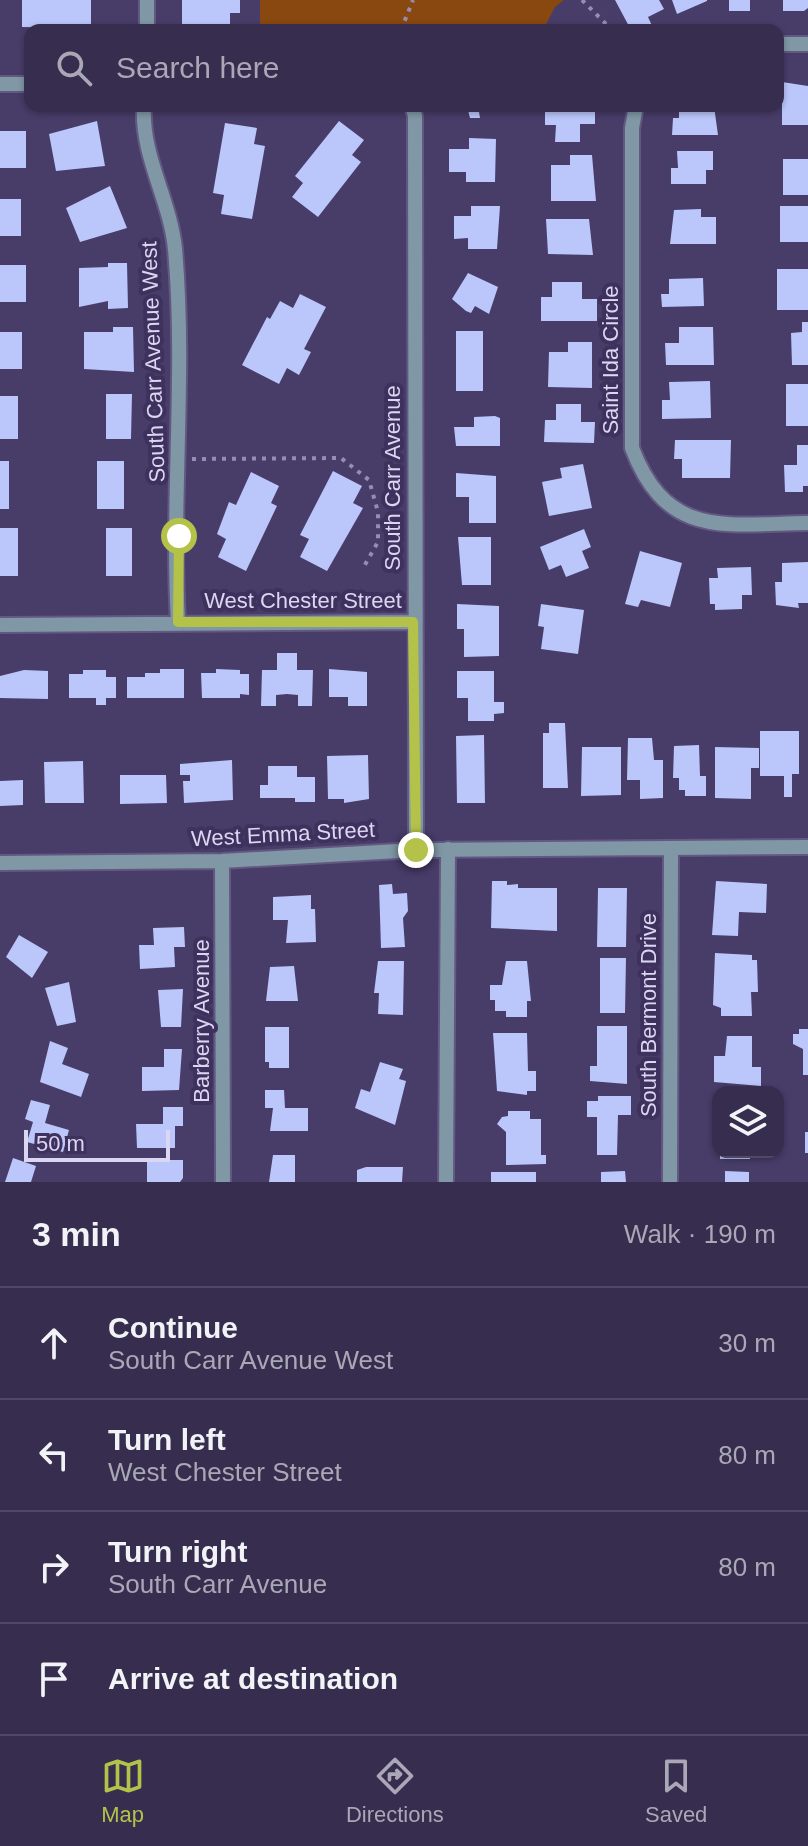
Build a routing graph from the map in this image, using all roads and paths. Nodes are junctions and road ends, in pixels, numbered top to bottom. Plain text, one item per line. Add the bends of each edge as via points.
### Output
1 (147, 0) edge
2 (413, 0) edge
3 (582, 0) edge
4 (147, 24) edge
5 (403, 24) edge
6 (606, 24) edge
7 (784, 44) edge
8 (808, 44) edge
9 (0, 84) edge
10 (24, 84) edge
11 (145, 112) edge
12 (412, 112) edge
13 (635, 112) edge
14 (179, 459) junction
15 (808, 523) edge
16 (363, 568) dead end
17 (178, 622) junction
18 (413, 622) junction
19 (0, 625) edge
20 (808, 847) edge
21 (671, 848) junction
22 (448, 849) junction
23 (416, 850) junction
24 (222, 861) junction
25 (0, 863) edge
26 (223, 1182) edge
27 (446, 1182) edge
28 (670, 1182) edge

1 - 4 street
2 - 5 path
3 - 6 path
7 - 8 street
9 - 10 street
11 - 14 street, South Carr Avenue West via 148,152 166,199 174,246
12 - 18 street, South Carr Avenue
13 - 15 street, Saint Ida Circle via 632,448 641,472 658,497 707,524
14 - 16 path via 341,458 369,480 378,512 378,542
14 - 17 street, South Carr Avenue West
17 - 18 street, West Chester Street
17 - 19 street, West Chester Street
18 - 23 street, South Carr Avenue
20 - 21 street, West Emma Street
21 - 22 street, West Emma Street
21 - 28 street, South Bermont Drive
22 - 23 street, West Emma Street
22 - 27 street
23 - 24 street, West Emma Street
24 - 25 street, West Emma Street
24 - 26 street, Barberry Avenue

